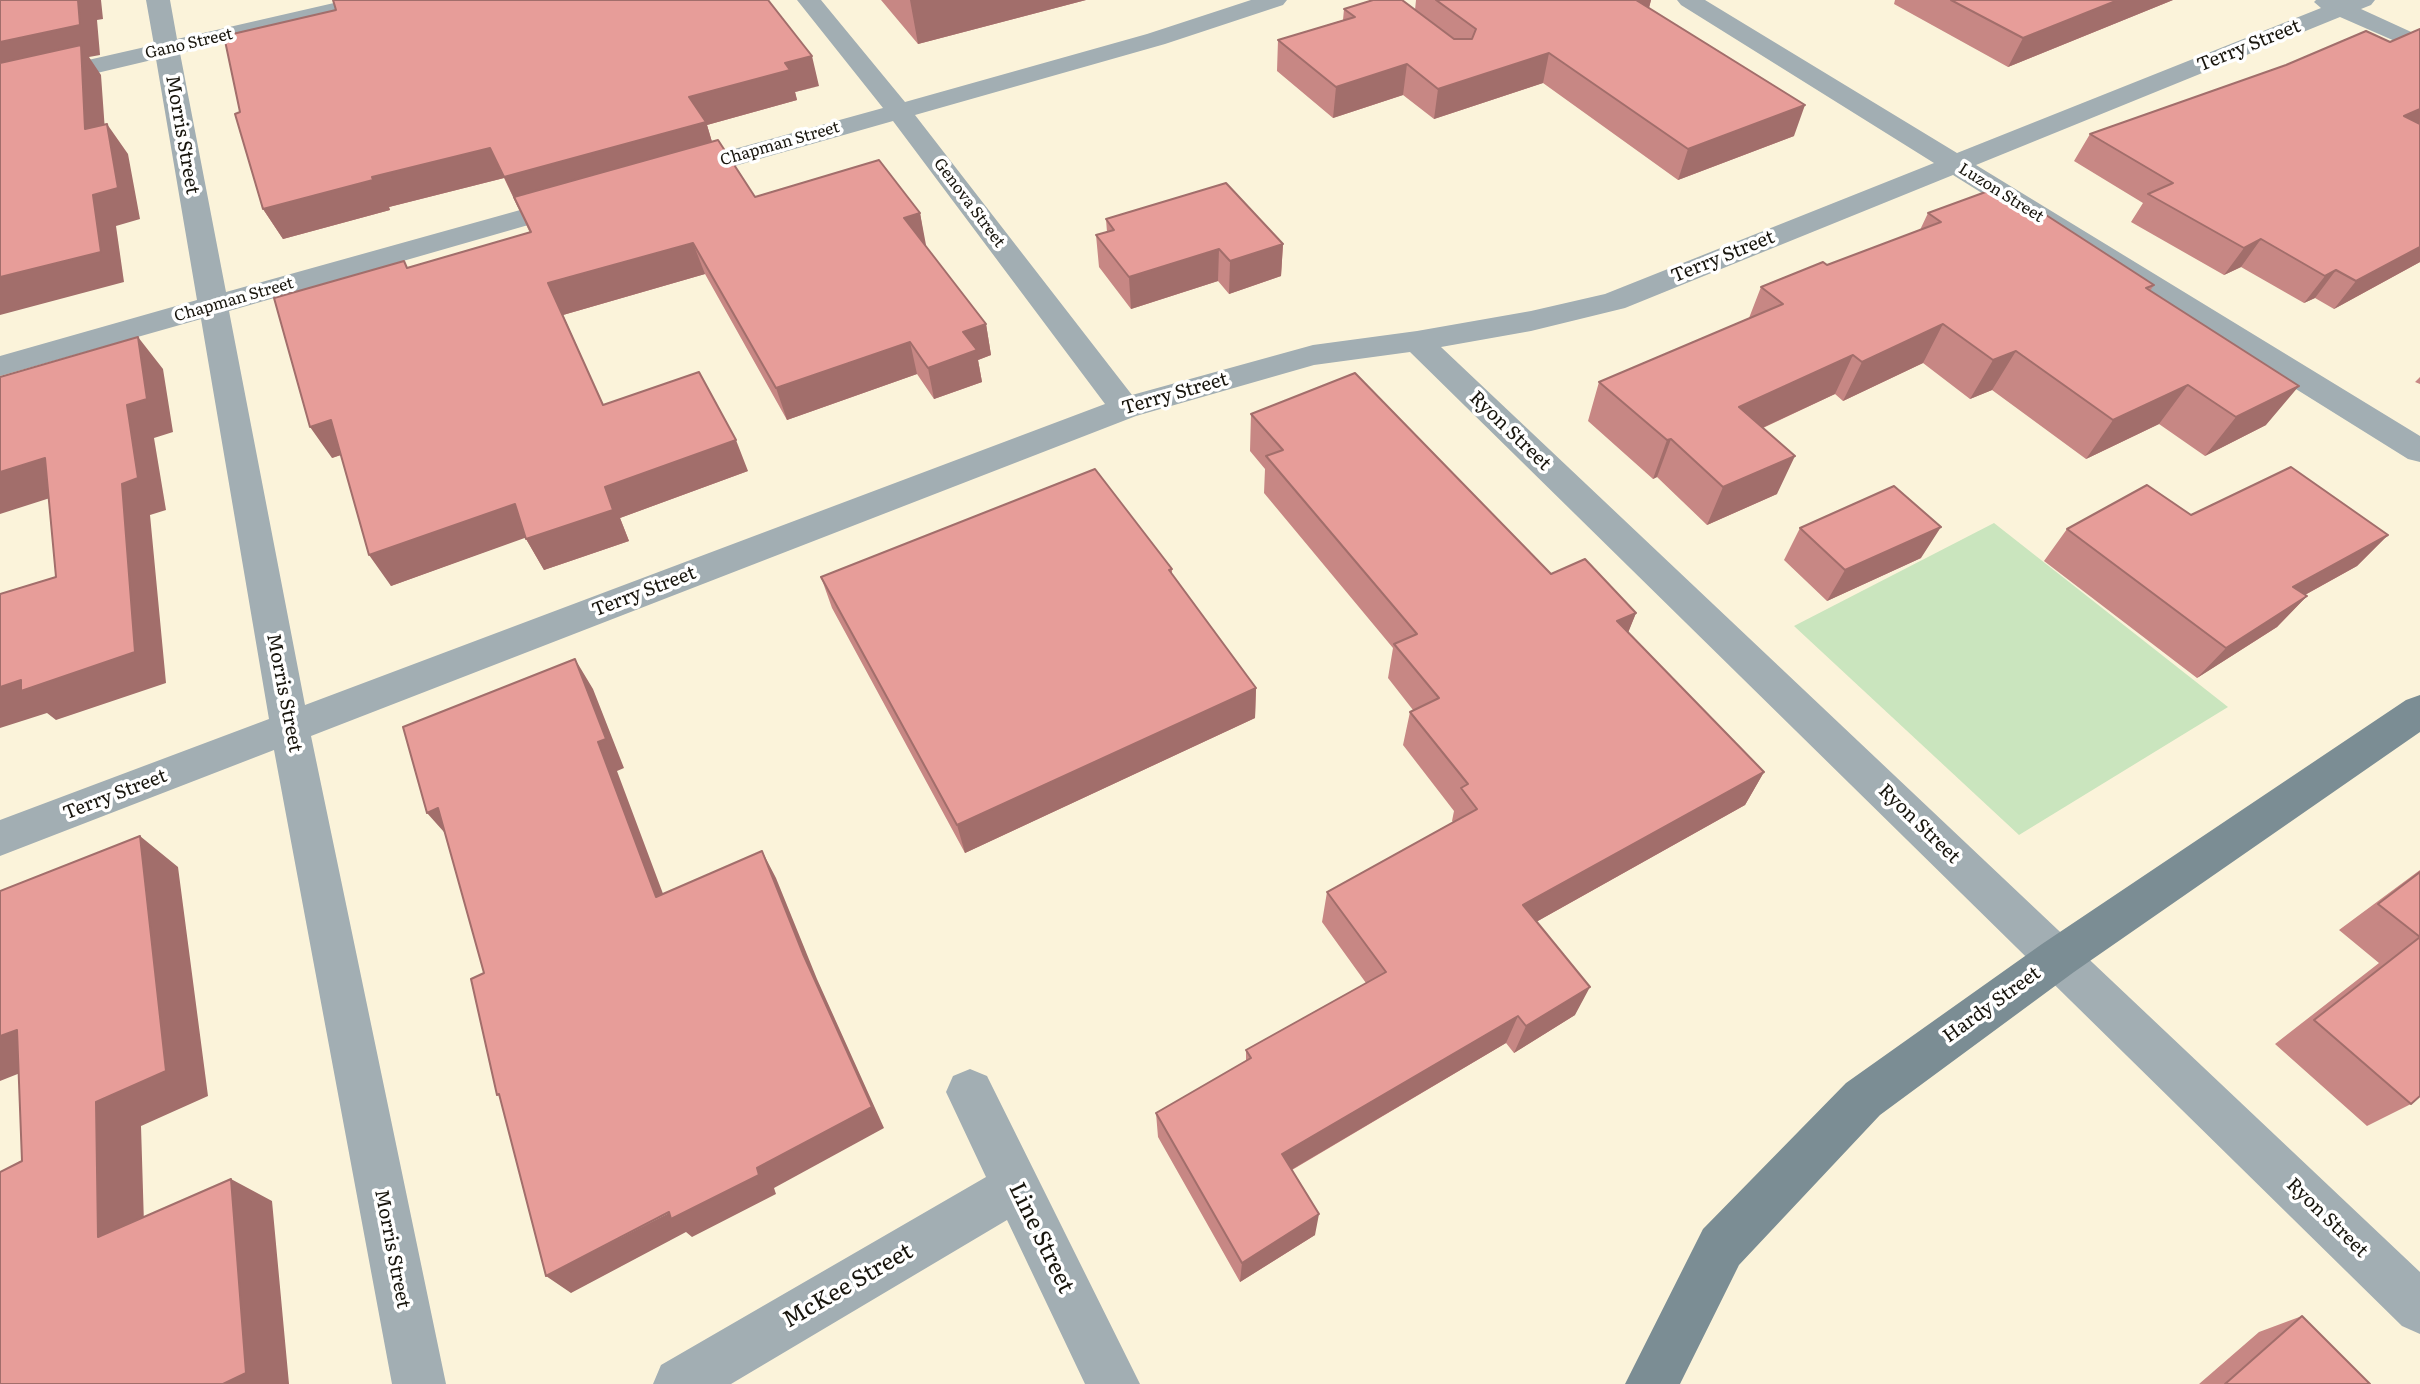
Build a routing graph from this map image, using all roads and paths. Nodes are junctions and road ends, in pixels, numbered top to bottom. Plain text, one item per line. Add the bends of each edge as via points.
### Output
1 (158, 0) edge
2 (377, 0) edge
3 (809, 0) edge
4 (1275, 0) edge
5 (1689, 0) edge
6 (2342, 3) edge
7 (2420, 45) edge
8 (167, 50) junction
9 (0, 88) edge
10 (898, 110) junction
11 (1954, 165) junction
12 (657, 179) edge
13 (604, 194) edge
14 (212, 306) junction
15 (1417, 341) junction
16 (0, 366) edge
17 (1125, 408) junction
18 (2420, 452) edge
19 (2420, 711) edge
20 (292, 728) junction
21 (0, 838) edge
22 (2058, 958) junction
23 (970, 1093) dead end
24 (1016, 1187) junction
25 (2420, 1308) edge
26 (419, 1384) edge
27 (680, 1384) edge
28 (1113, 1384) edge
29 (1652, 1384) edge

1 - 8 street, Morris Street
2 - 8 street, Gano Street
3 - 10 street, Genova Street
4 - 10 street, Chapman Street via 1156,39
5 - 11 street, Luzon Street
6 - 7 street
6 - 11 street, Terry Street
8 - 9 street, Gano Street
8 - 14 street, Morris Street
10 - 12 street, Chapman Street
10 - 17 street, Genova Street
11 - 15 street, Terry Street via 1614,301
11 - 18 street, Luzon Street
13 - 14 street, Chapman Street
14 - 16 street, Chapman Street
14 - 20 street, Morris Street
15 - 17 street, Terry Street via 1313,355
15 - 22 street, Ryon Street
17 - 20 street, Terry Street
19 - 22 main road, Hardy Street
20 - 21 street, Terry Street
20 - 26 street, Morris Street
22 - 25 street, Ryon Street
22 - 29 main road, Hardy Street via 1863,1099 1721,1247
23 - 24 street, Line Street
24 - 27 street, McKee Street
24 - 28 street, Line Street

